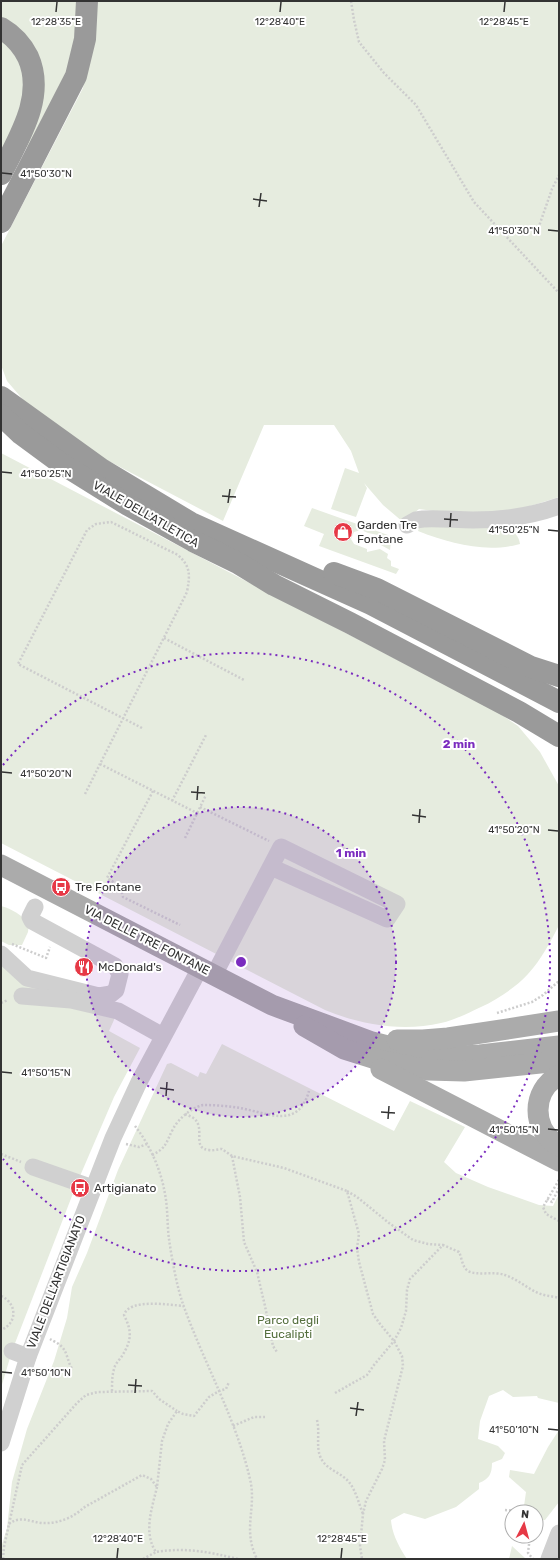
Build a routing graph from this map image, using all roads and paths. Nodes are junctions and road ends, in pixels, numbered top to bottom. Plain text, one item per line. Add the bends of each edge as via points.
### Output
1 (87, 1) edge
2 (351, 1) edge
3 (1, 28) edge
4 (1, 174) edge
5 (559, 175) edge
6 (1, 222) edge
7 (537, 232) dead end
8 (559, 293) edge
9 (1, 381) edge
10 (1, 397) edge
11 (1, 415) edge
12 (1, 422) edge
13 (23, 424) junction
14 (559, 506) edge
15 (406, 525) dead end
16 (228, 541) junction
17 (238, 564) junction
18 (164, 638) junction
19 (559, 676) edge
20 (244, 680) dead end
21 (559, 702) edge
22 (123, 718) junction
23 (559, 719) edge
24 (142, 728) dead end
25 (206, 735) dead end
26 (559, 736) edge
27 (100, 764) junction
28 (153, 791) junction
29 (85, 794) dead end
30 (206, 795) dead end
31 (172, 801) junction
32 (200, 807) junction
33 (197, 813) junction
34 (185, 838) dead end
35 (281, 847) junction
36 (1, 865) edge
37 (270, 867) junction
38 (34, 907) dead end
39 (180, 925) dead end
40 (52, 946) dead end
41 (3, 948) edge
42 (207, 971) junction
43 (559, 981) edge
44 (22, 996) dead end
45 (494, 1014) dead end
46 (559, 1021) edge
47 (163, 1036) junction
48 (343, 1040) junction
49 (559, 1046) edge
50 (559, 1061) edge
51 (559, 1074) edge
52 (309, 1091) dead end
53 (124, 1113) junction
54 (185, 1114) junction
55 (113, 1138) junction
56 (147, 1144) junction
57 (559, 1146) edge
58 (1, 1154) edge
59 (152, 1156) junction
60 (232, 1156) junction
61 (559, 1160) edge
62 (33, 1167) joint
63 (559, 1180) edge
64 (93, 1188) junction
65 (559, 1188) edge
66 (347, 1191) junction
67 (547, 1199) junction
68 (559, 1221) edge
69 (443, 1245) junction
70 (1, 1296) edge
71 (559, 1298) edge
72 (184, 1306) junction
73 (1, 1330) edge
74 (37, 1332) junction
75 (394, 1341) junction
76 (12, 1351) dead end
77 (276, 1352) dead end
78 (28, 1356) junction
79 (73, 1370) dead end
80 (229, 1382) dead end
81 (112, 1391) junction
82 (219, 1391) junction
83 (334, 1393) dead end
84 (177, 1411) junction
85 (265, 1417) dead end
86 (317, 1420) dead end
87 (233, 1426) junction
88 (1, 1443) edge
89 (157, 1487) junction
90 (363, 1514) junction
91 (9, 1524) junction
92 (559, 1533) edge
93 (529, 1544) edge
94 (156, 1552) junction
95 (3, 1559) edge
96 (143, 1559) edge
97 (238, 1559) edge
98 (257, 1559) edge
99 (362, 1559) edge
100 (533, 1559) edge
101 (549, 1559) edge

1 - 6 highway via 85,39 76,76
2 - 8 path via 359,42 384,73 416,105 474,202
3 - 4 highway via 16,39 23,49 32,69 34,85 27,117
5 - 7 path
9 - 13 highway
10 - 13 highway, VIALE DELL'ATLETICA
11 - 13 highway, VIALE DELL'ATLETICA
12 - 13 highway
13 - 16 highway, VIALE DELL'ATLETICA via 71,448 133,490 191,524
13 - 17 highway, VIALE DELL'ATLETICA via 71,470 128,505
14 - 15 street via 508,517 478,520 423,519
16 - 19 highway via 361,583 531,667
16 - 21 highway via 387,612
17 - 23 highway via 265,573 370,620
17 - 26 highway via 513,708
18 - 20 path
18 - 22 path
18 - 22 path via 187,592 187,562 178,554 111,522 96,524 87,530 18,664
22 - 24 path
22 - 27 path
25 - 31 path
27 - 28 path
27 - 29 path
28 - 31 path
28 - 39 path via 107,878 120,886 123,897
30 - 32 path
31 - 33 path
32 - 33 path
32 - 35 path
33 - 34 path
35 - 37 street, VIALE DELL'ARTIGIANATO
35 - 37 street via 397,904 387,919
36 - 42 main road, VIA DELLE TRE FONTANE
37 - 42 street, VIALE DELL'ARTIGIANATO
38 - 41 street via 30,917 32,922 115,966 120,974 116,990 111,994 99,996 27,978
40 - 41 path via 46,958
42 - 47 street, VIALE DELL'ARTIGIANATO
42 - 48 main road, VIA DELLE TRE FONTANE via 272,1005 304,1027
43 - 45 path via 532,1002
44 - 47 street via 71,1000 118,1011
46 - 48 main road via 460,1037 422,1040
47 - 53 street, VIALE DELL'ARTIGIANATO
48 - 49 main road, VIA DELLE TRE FONTANE via 437,1056 472,1056
48 - 50 main road, VIA DELLE TRE FONTANE via 400,1065 441,1071 483,1070
48 - 61 main road
51 - 57 main road via 549,1081 540,1093 538,1106 542,1128
52 - 54 path via 300,1108 293,1114 283,1117 239,1108 203,1105
53 - 55 street, VIALE DELL'ARTIGIANATO
53 - 56 path
54 - 59 path via 174,1127 165,1146
54 - 60 path via 195,1119 198,1124 200,1146 209,1150 222,1149
55 - 56 path via 134,1147
55 - 64 street, VIALE DELL'ARTIGIANATO
56 - 59 path
58 - 62 path
59 - 72 path via 159,1170 165,1194 169,1239
60 - 66 path via 284,1168
60 - 77 path via 240,1197 244,1242 257,1272
62 - 64 street
63 - 67 path
64 - 74 street, VIALE DELL'ARTIGIANATO
65 - 67 path via 552,1202
66 - 69 path via 413,1240
66 - 75 path via 359,1234 359,1262 374,1314
67 - 68 path via 543,1207 546,1214
69 - 71 path via 459,1252 464,1266 469,1271 505,1275 537,1293
69 - 75 path via 410,1279 406,1290 406,1311
70 - 73 path via 11,1302 14,1315 8,1326
72 - 81 path via 144,1304 131,1306 125,1310 124,1315 131,1335 126,1349 115,1364
72 - 82 path
74 - 78 street, VIALE DELL'ARTIGIANATO
74 - 79 path via 61,1345
75 - 83 path via 367,1375
75 - 90 path via 402,1356 402,1374 384,1441 385,1460 366,1501
76 - 78 street
78 - 88 street, VIALE DELL'ARTIGIANATO
80 - 82 path via 226,1389
81 - 84 path via 152,1390 159,1399
81 - 91 path via 86,1395 22,1465
82 - 84 path via 209,1397 194,1416
82 - 87 path
84 - 89 path via 168,1424 162,1441
85 - 87 path via 254,1417
86 - 90 path via 320,1457 327,1466 350,1483
87 - 98 path via 250,1481 249,1533
89 - 91 path via 151,1479 142,1475 83,1508 76,1515 60,1521 43,1523 21,1519
89 - 94 path via 150,1519 151,1543
90 - 99 path via 360,1546
91 - 95 path
92 - 101 street
93 - 100 path via 528,1553
94 - 96 path
94 - 97 path via 191,1549

